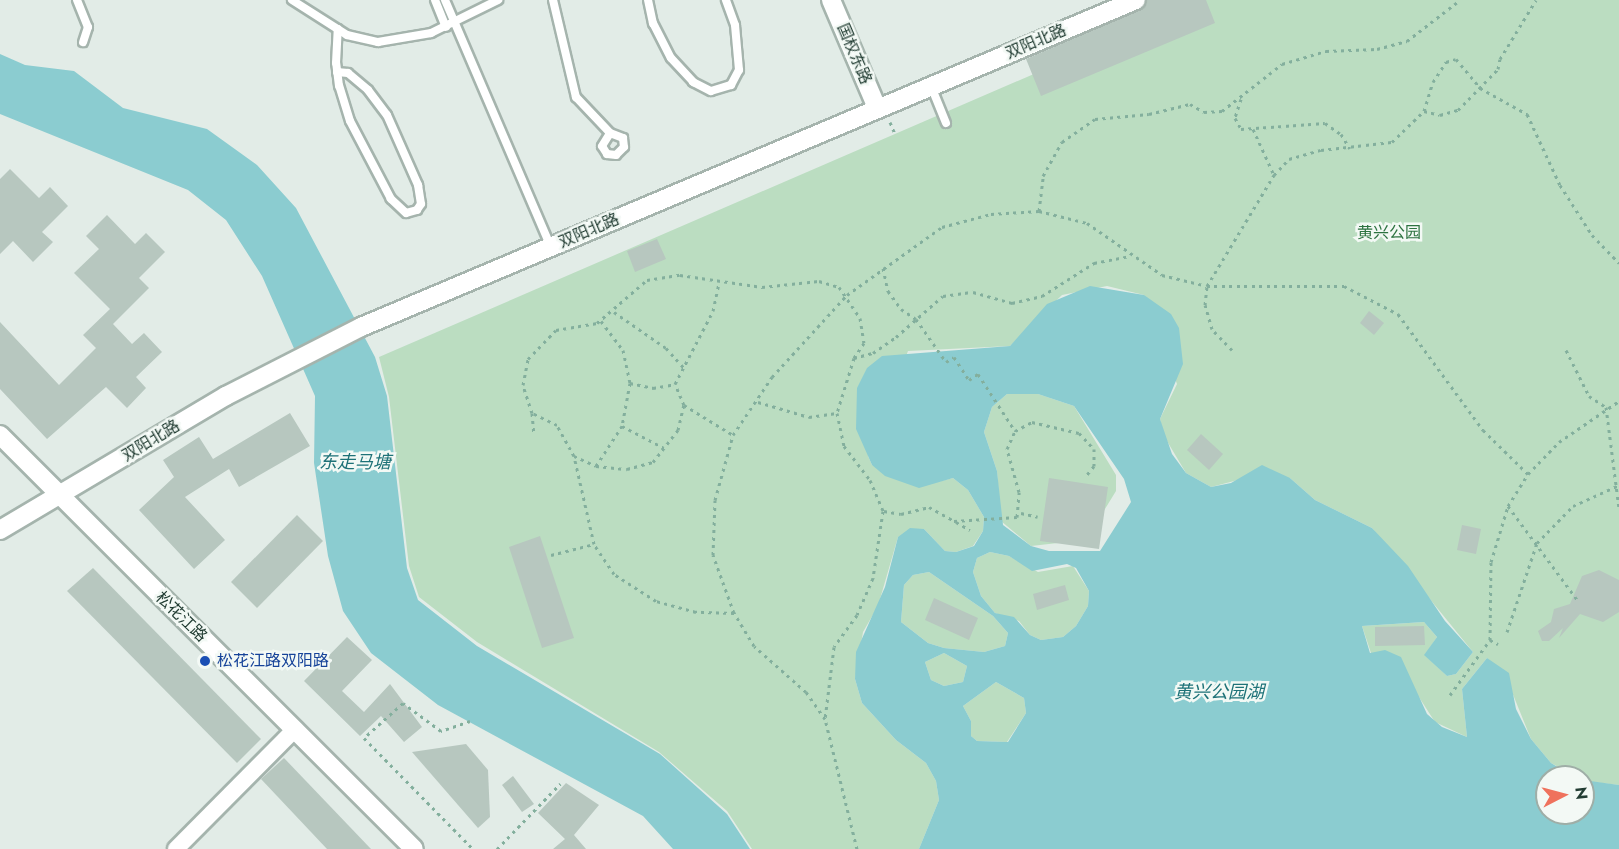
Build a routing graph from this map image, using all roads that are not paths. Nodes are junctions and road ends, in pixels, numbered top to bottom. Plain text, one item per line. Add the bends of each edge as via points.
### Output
1 (77, 0) edge
2 (292, 0) edge
3 (435, 0) edge
4 (445, 0) edge
5 (498, 0) edge
6 (553, 0) edge
7 (648, 0) edge
8 (726, 0) edge
9 (831, 0) edge
10 (1136, 0) edge
11 (455, 23) junction
12 (446, 27) junction
13 (338, 29) junction
14 (83, 42) dead end
15 (337, 72) junction
16 (931, 86) junction
17 (877, 108) junction
18 (946, 123) dead end
19 (610, 133) dead end
20 (551, 247) junction
21 (0, 435) edge
22 (57, 495) junction
23 (0, 530) edge
24 (296, 729) junction
25 (177, 849) edge
26 (414, 849) edge

1 - 14 lane via 88,27
2 - 13 lane
3 - 12 lane
4 - 11 lane
5 - 11 lane
6 - 19 lane via 576,97
7 - 8 lane via 653,23 671,58 693,82 711,91 731,85 739,70 735,26
9 - 17 street, 国权东路
10 - 16 street, 双阳北路
11 - 12 lane
11 - 20 lane
12 - 13 lane via 417,37 378,42
13 - 15 lane
15 - 15 lane via 350,121 376,175 398,208 406,213 417,210 421,204 418,185 387,116 368,90 348,73
16 - 17 street, 双阳北路
16 - 18 lane
17 - 20 street, 双阳北路
20 - 22 street, 双阳北路 via 361,327 298,358
21 - 22 street, 松花江路
22 - 23 street, 双阳北路
22 - 24 street, 松花江路
24 - 25 street
24 - 26 street, 松花江路

